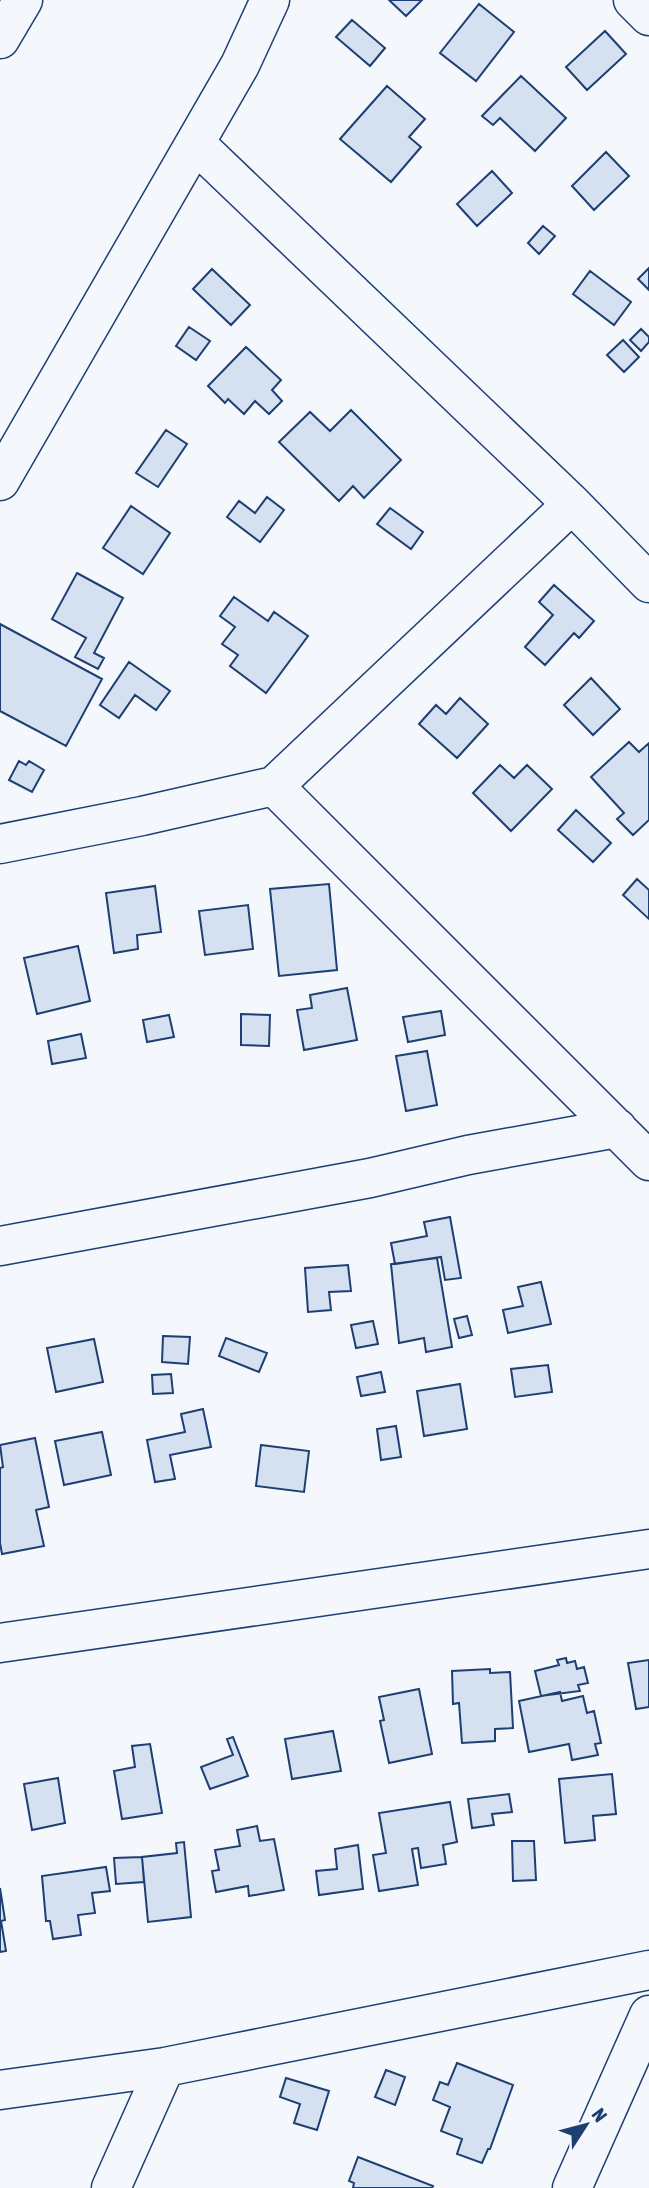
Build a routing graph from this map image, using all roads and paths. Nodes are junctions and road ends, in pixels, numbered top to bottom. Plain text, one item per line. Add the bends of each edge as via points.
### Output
1 (23, 0) edge
2 (237, 0) edge
3 (270, 0) edge
4 (633, 0) edge
5 (649, 16) edge
6 (0, 39) edge
7 (240, 65) junction
8 (196, 144) junction
9 (0, 481) edge
10 (572, 504) junction
11 (649, 583) edge
12 (274, 786) junction
13 (0, 844) edge
14 (617, 1128) junction
15 (649, 1161) edge
16 (0, 1246) edge
17 (649, 1549) edge
18 (0, 1643) edge
19 (649, 1970) edge
20 (649, 2015) edge
21 (165, 2067) junction
22 (0, 2090) edge
23 (111, 2188) edge
24 (572, 2188) edge

1 - 6 street
2 - 7 street
3 - 7 street
4 - 5 street
7 - 8 street
8 - 9 street
8 - 10 street
10 - 11 street
10 - 12 street
12 - 13 street
12 - 14 street
14 - 15 street
14 - 16 street
17 - 18 street
19 - 21 street
20 - 24 street
21 - 22 street
21 - 23 street

